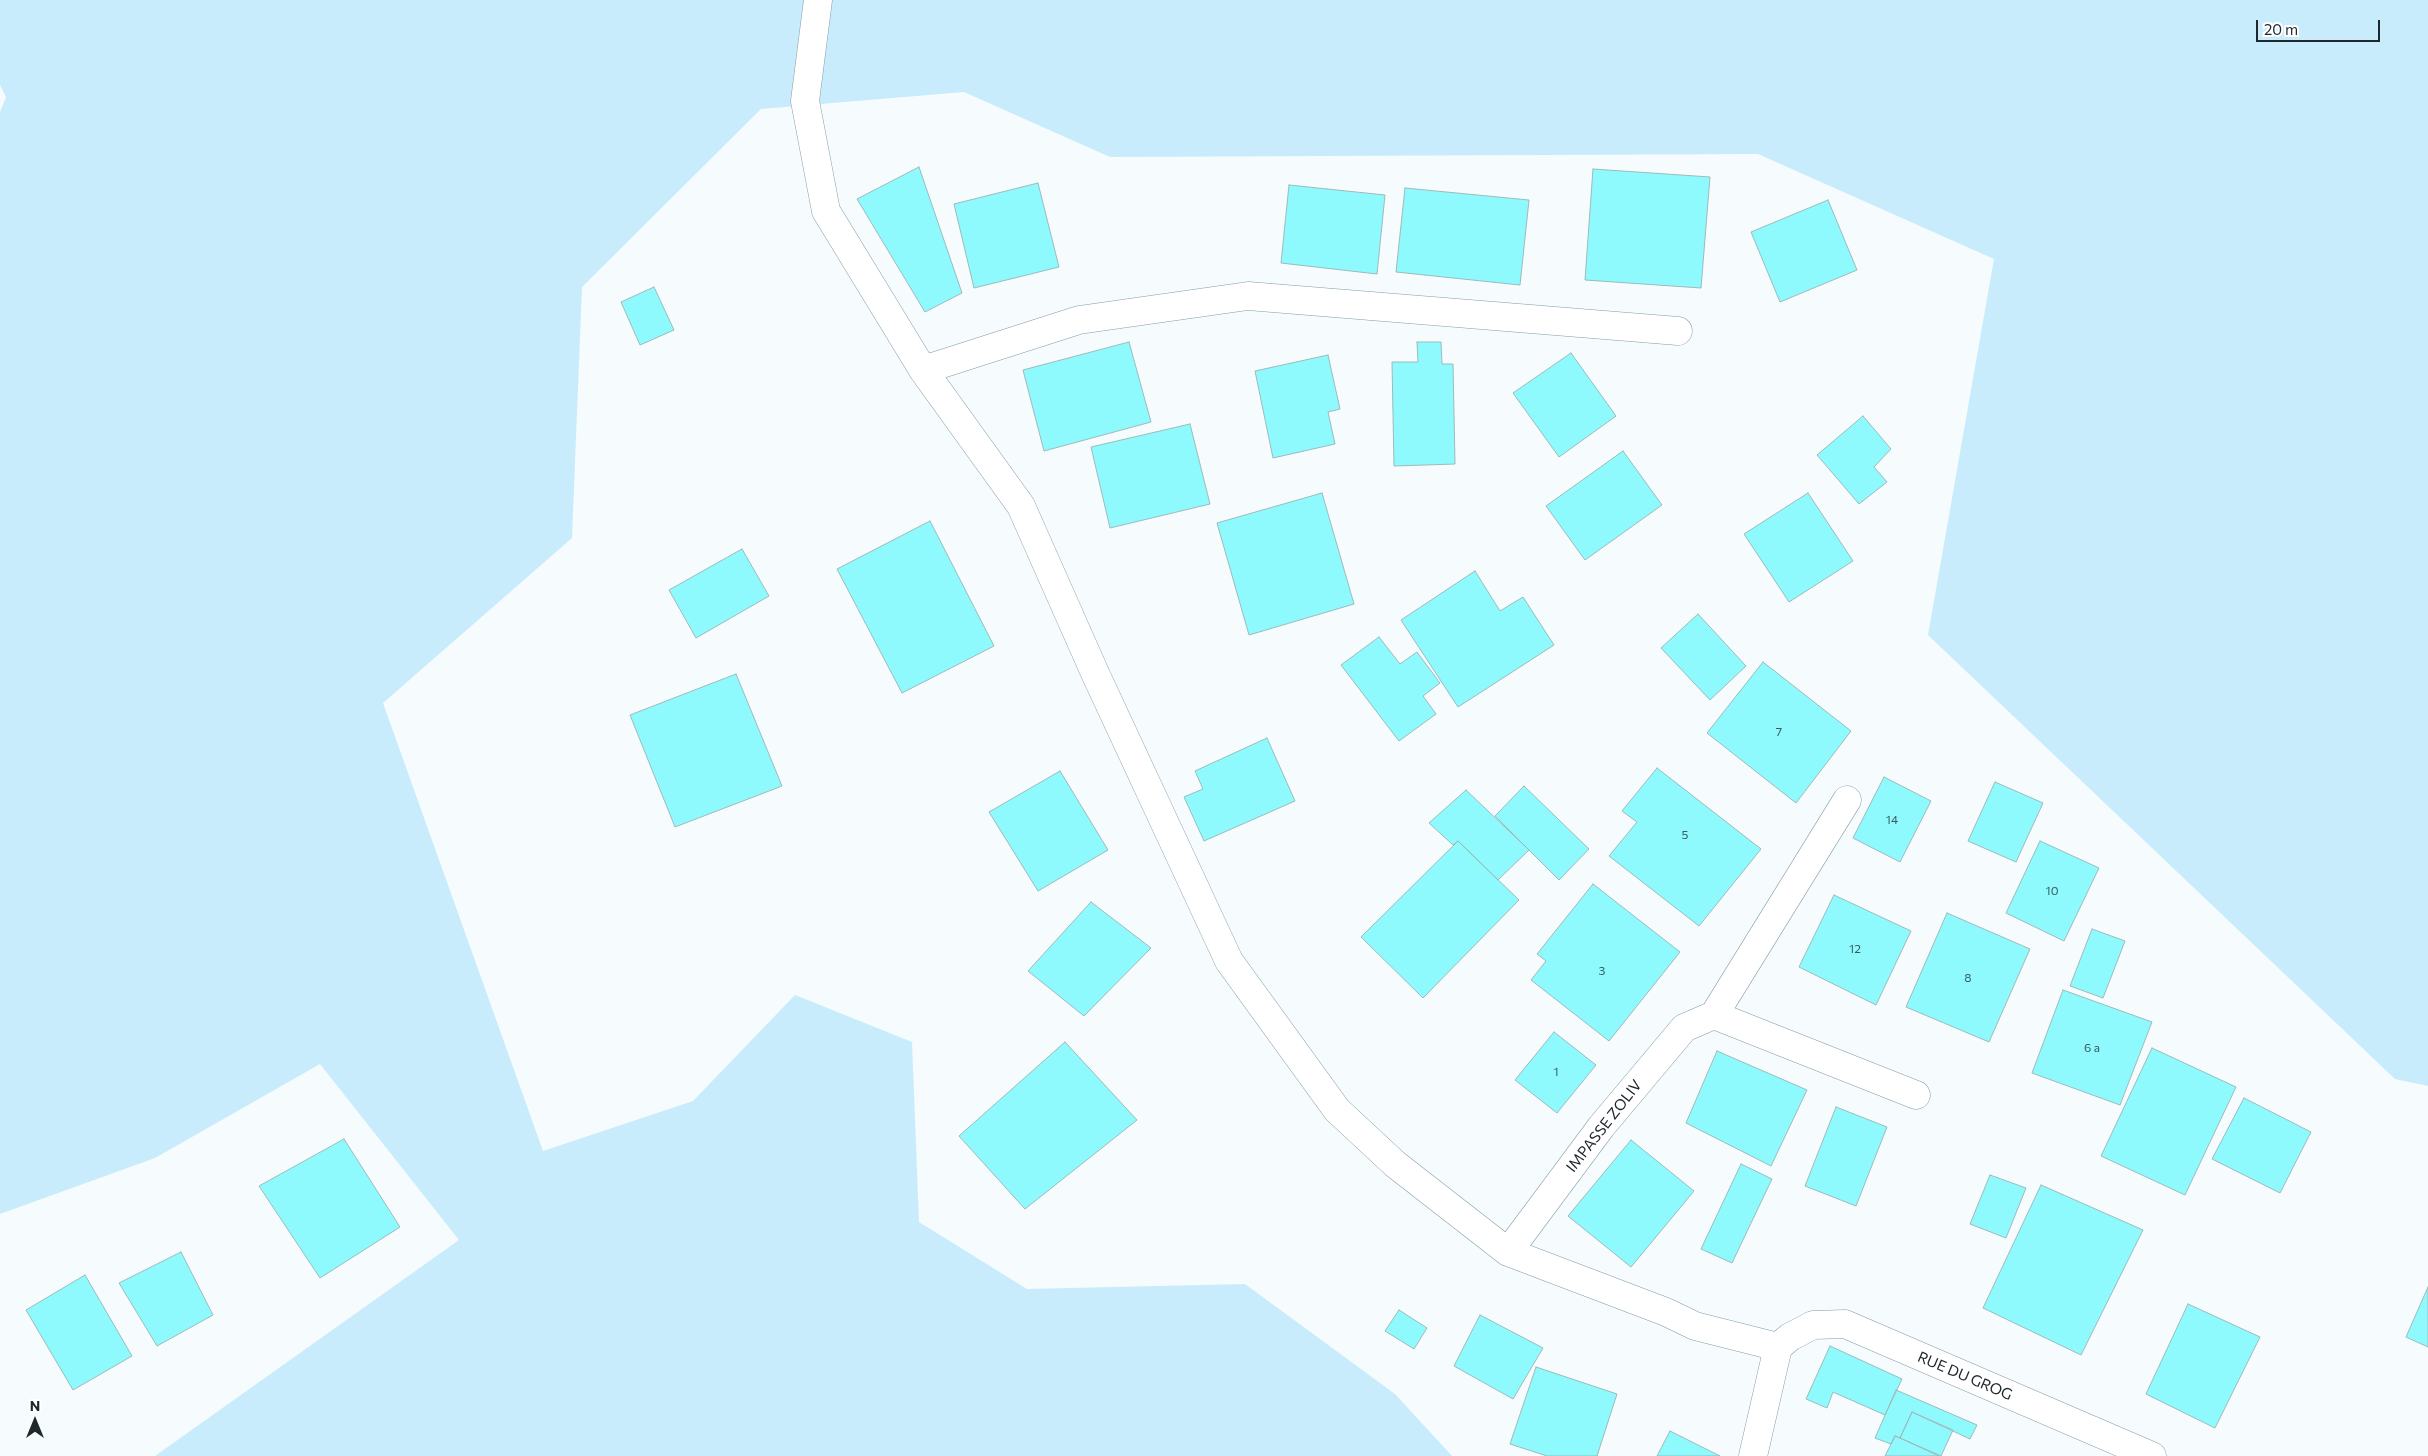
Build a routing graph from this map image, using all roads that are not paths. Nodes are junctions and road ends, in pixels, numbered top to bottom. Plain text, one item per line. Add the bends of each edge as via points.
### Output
1 (818, 0) edge
2 (1678, 331) dead end
3 (923, 370) junction
4 (1847, 800) dead end
5 (1714, 1015) junction
6 (1916, 1095) dead end
7 (1508, 1252) junction
8 (1778, 1347) junction
9 (1753, 1456) edge
10 (2152, 1456) edge

1 - 3 street via 805,101 826,211
2 - 3 street via 1248,296 1079,320
3 - 7 street via 1021,506 1229,961 1337,1110 1395,1164
4 - 5 street
5 - 6 street
5 - 7 street, IMPASSE ZOLIV via 1684,1028 1601,1127
7 - 8 street via 1695,1326
8 - 9 street
8 - 10 street, RUE DU GROG via 1813,1325 1844,1324

